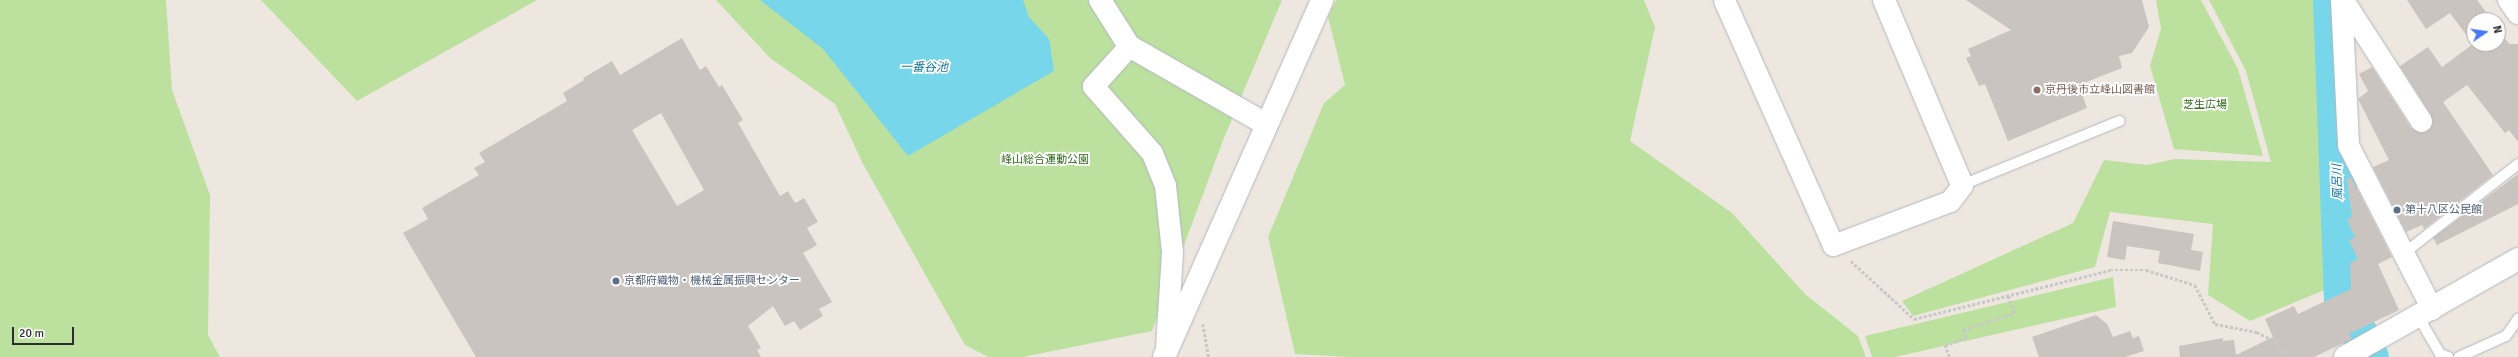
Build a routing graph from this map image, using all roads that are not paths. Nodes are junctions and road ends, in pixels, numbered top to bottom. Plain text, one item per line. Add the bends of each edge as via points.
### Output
1 (1100, 0) edge
2 (1322, 0) edge
3 (1724, 0) edge
4 (1884, 0) edge
5 (2342, 0) edge
6 (2509, 0) edge
7 (2518, 13) edge
8 (1129, 46) junction
9 (2120, 121) dead end
10 (2421, 121) dead end
11 (1266, 124) junction
12 (2518, 164) edge
13 (1962, 185) junction
14 (2403, 254) junction
15 (2518, 258) edge
16 (2425, 313) junction
17 (2518, 319) edge
18 (2357, 351) edge
19 (1165, 355) edge
20 (2448, 357) edge
21 (2458, 357) edge

1 - 8 street
2 - 11 street
3 - 13 street via 1833,245 1950,200
4 - 13 street
5 - 10 street
5 - 14 street via 2348,145
6 - 7 street
8 - 11 street
8 - 19 street via 1093,86 1152,153 1165,184 1172,252
9 - 13 lane
11 - 19 street
12 - 14 lane
14 - 16 street
15 - 16 street
16 - 18 street
16 - 20 lane via 2440,354
17 - 21 lane via 2506,336

